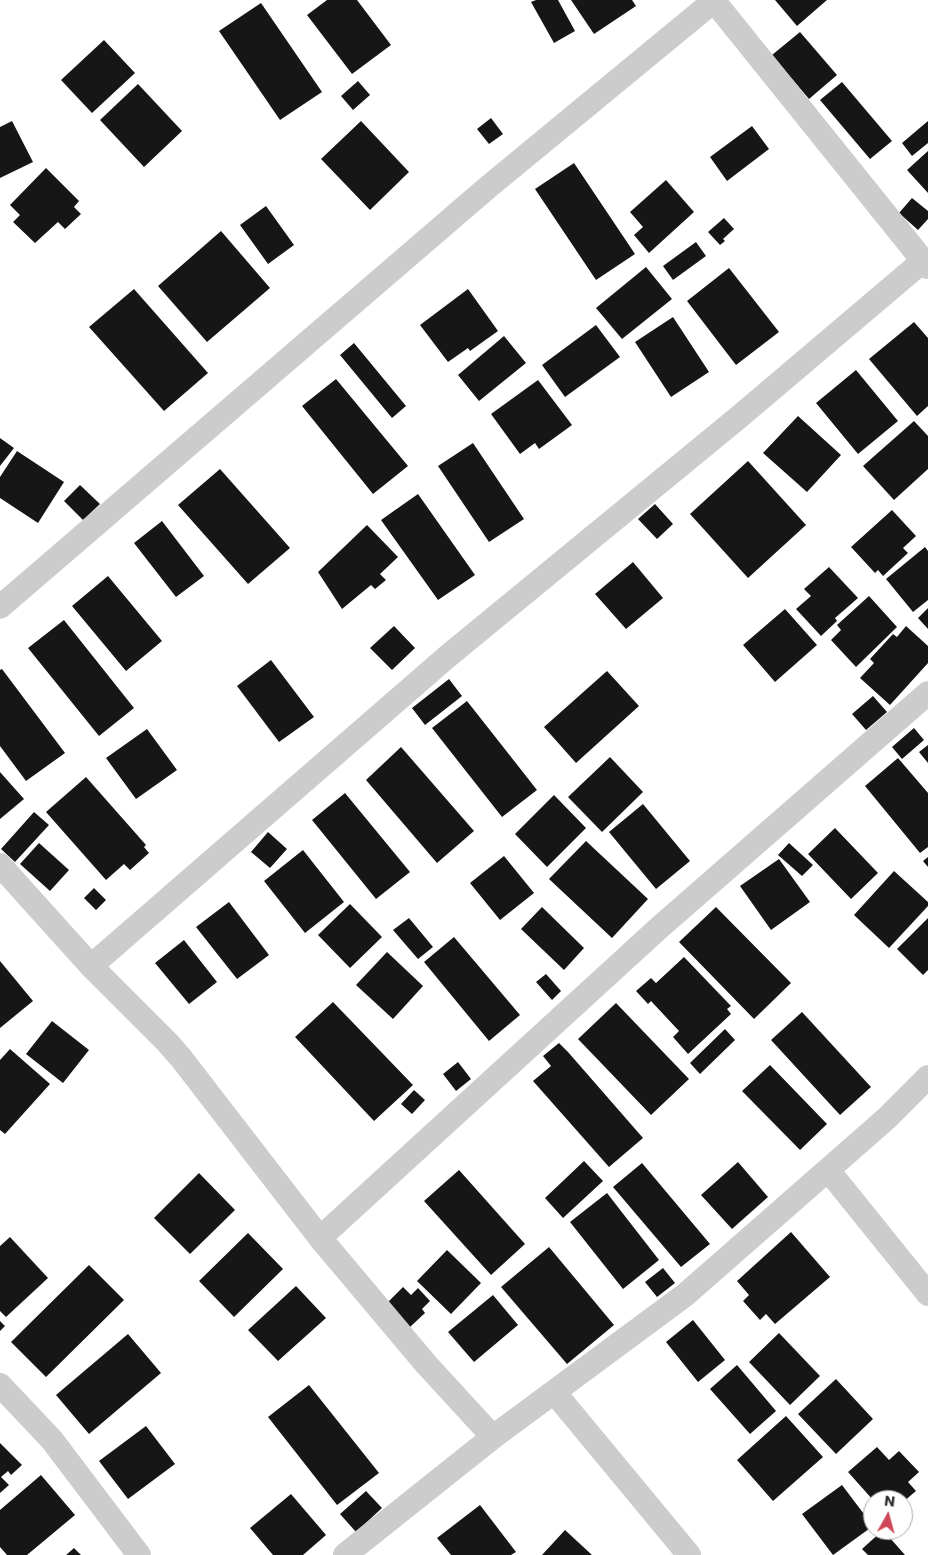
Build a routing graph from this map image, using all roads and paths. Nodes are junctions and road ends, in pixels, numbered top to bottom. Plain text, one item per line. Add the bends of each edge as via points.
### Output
1 (714, 0) edge
2 (926, 264) edge
3 (0, 608) edge
4 (928, 693) edge
5 (0, 865) edge
6 (90, 966) junction
7 (928, 1077) edge
8 (828, 1170) junction
9 (320, 1238) junction
10 (928, 1294) edge
11 (0, 1385) edge
12 (554, 1392) junction
13 (493, 1437) junction
14 (139, 1555) edge
15 (345, 1555) edge
16 (689, 1555) edge

1 - 2 street
1 - 3 street via 487,188
2 - 6 street via 448,656
4 - 9 street via 660,927
5 - 6 street
6 - 9 street via 182,1058
7 - 8 street via 888,1118
8 - 10 street
8 - 12 street via 685,1295
9 - 13 street via 426,1364
11 - 14 street via 52,1440
12 - 13 street
12 - 16 street
13 - 15 street

